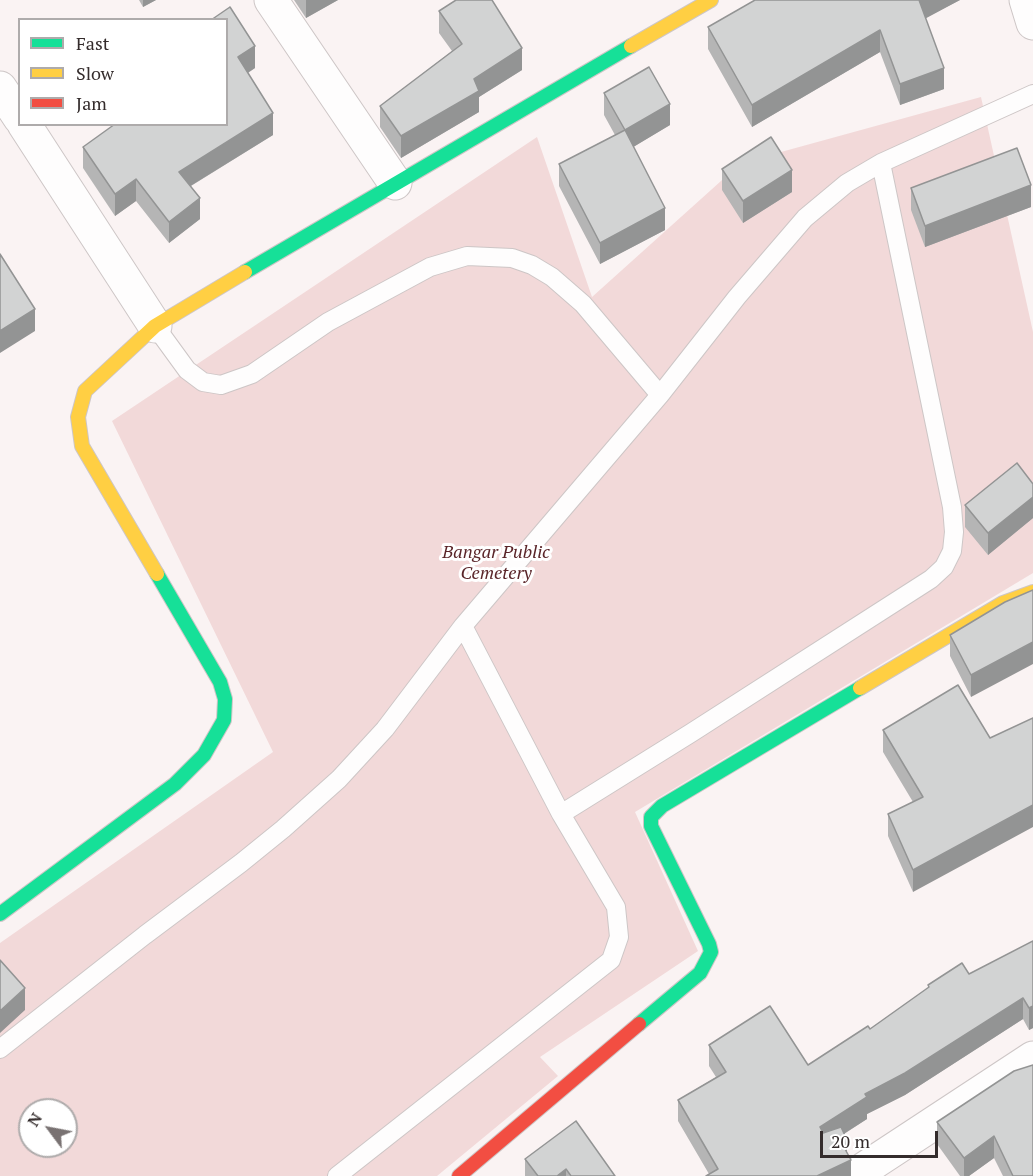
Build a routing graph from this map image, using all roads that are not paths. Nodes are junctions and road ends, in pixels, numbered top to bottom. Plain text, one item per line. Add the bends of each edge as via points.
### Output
1 (271, 0) edge
2 (711, 0) edge
3 (1026, 0) edge
4 (1033, 23) edge
5 (0, 88) edge
6 (1033, 94) edge
7 (18, 115) edge
8 (25, 126) edge
9 (880, 163) junction
10 (395, 183) junction
11 (155, 326) junction
12 (660, 395) junction
13 (1033, 592) edge
14 (463, 626) junction
15 (561, 814) junction
16 (0, 914) edge
17 (0, 1049) edge
18 (1033, 1058) edge
19 (864, 1169) dead end
20 (337, 1176) edge
21 (459, 1176) edge

1 - 10 street
2 - 10 street
3 - 4 street
5 - 7 street
6 - 9 lane
8 - 11 street
9 - 12 lane via 847,183 805,218
9 - 15 lane via 952,507 952,551 944,567 931,579
10 - 11 street
11 - 12 lane via 187,370 203,382 221,385 252,374 328,322 430,267 467,256 512,258 552,277 583,304
11 - 16 street via 85,391 78,417 79,433 82,446 220,682 225,699 224,720 204,755 176,784
12 - 14 lane
13 - 21 street via 1003,603 662,806 651,817 651,826 709,944 711,951 700,973
14 - 15 lane
14 - 17 lane via 385,729 331,786 241,863
15 - 20 lane via 616,907 619,937 611,960
18 - 19 street

